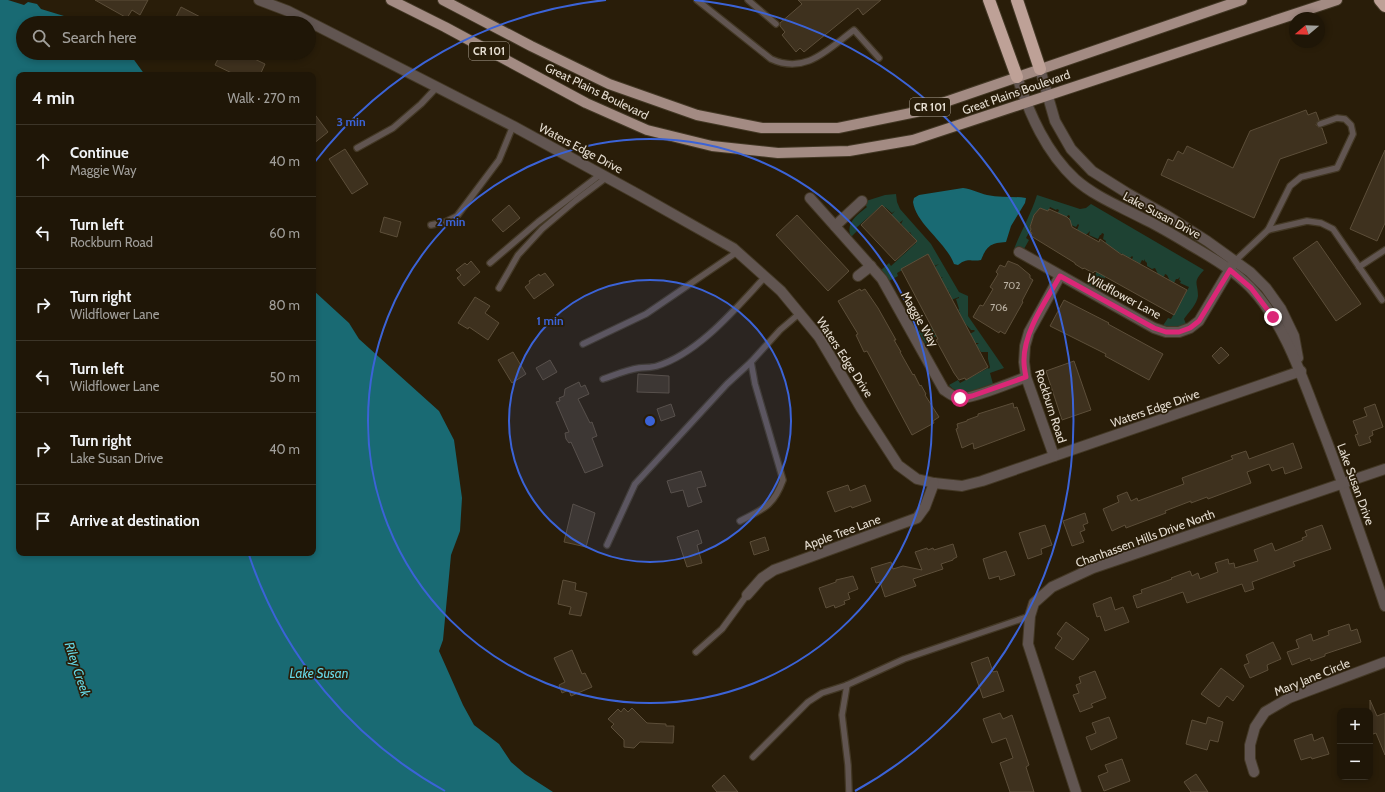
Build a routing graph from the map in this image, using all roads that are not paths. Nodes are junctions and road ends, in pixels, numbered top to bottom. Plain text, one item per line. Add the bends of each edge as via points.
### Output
1 (259, 0) edge
2 (391, 0) edge
3 (443, 0) edge
4 (699, 0) edge
5 (748, 0) edge
6 (989, 0) edge
7 (1017, 0) edge
8 (1242, 0) edge
9 (1337, 0) edge
10 (1380, 0) edge
11 (1385, 6) edge
12 (298, 16) edge
13 (776, 24) dead end
14 (316, 25) edge
15 (879, 58) dead end
16 (1040, 70) junction
17 (1018, 77) junction
18 (437, 87) junction
19 (1048, 95) junction
20 (1026, 102) junction
21 (1320, 124) dead end
22 (513, 126) junction
23 (357, 148) dead end
24 (604, 175) junction
25 (810, 198) dead end
26 (862, 201) dead end
27 (431, 225) dead end
28 (835, 226) junction
29 (1268, 230) junction
30 (1385, 250) edge
31 (737, 252) junction
32 (1019, 252) dead end
33 (490, 263) dead end
34 (1233, 265) junction
35 (871, 266) junction
36 (1359, 267) junction
37 (765, 276) junction
38 (858, 276) dead end
39 (1060, 276) junction
40 (499, 288) dead end
41 (1382, 300) dead end
42 (800, 313) junction
43 (583, 344) dead end
44 (751, 362) junction
45 (1301, 371) junction
46 (1026, 377) junction
47 (603, 379) dead end
48 (1054, 456) junction
49 (1385, 469) edge
50 (934, 483) junction
51 (1343, 484) junction
52 (740, 521) dead end
53 (607, 545) dead end
54 (747, 595) joint
55 (1385, 606) edge
56 (1030, 616) junction
57 (696, 652) dead end
58 (1385, 662) edge
59 (847, 685) junction
60 (753, 757) dead end
61 (1254, 772) dead end
62 (849, 792) edge
63 (1076, 792) edge

1 - 12 street, Waters Edge Drive
2 - 20 main road, Great Plains Boulevard / CR 101 via 586,103 647,130 712,146 778,153 849,151 914,140
3 - 17 main road, Great Plains Boulevard / CR 101 via 609,84 697,115 762,128 838,128 916,112
4 - 15 lane via 771,59 779,62 792,65 816,59 854,30
5 - 13 lane
6 - 17 highway
7 - 16 highway
8 - 16 main road, Great Plains Boulevard / CR 101
9 - 19 main road, Great Plains Boulevard / CR 101
10 - 11 highway
14 - 18 street, Waters Edge Drive
16 - 17 main road, Great Plains Boulevard / CR 101
16 - 19 street, Lake Susan Drive
17 - 20 street, Lake Susan Drive
18 - 22 street, Waters Edge Drive
18 - 23 lane via 393,128
19 - 20 main road, Great Plains Boulevard / CR 101
19 - 34 street, Lake Susan Drive via 1055,121 1072,149 1092,171 1166,215
20 - 34 street, Lake Susan Drive via 1034,122 1057,159 1076,179 1097,195 1152,222 1215,259
21 - 29 lane via 1337,118 1345,119 1351,125 1353,134 1337,168 1301,176 1290,186
22 - 24 street, Waters Edge Drive
22 - 27 lane via 500,160 457,216
24 - 31 street, Waters Edge Drive
24 - 33 lane via 538,222
24 - 40 lane via 542,229 518,254
25 - 28 street, Maggie Way
26 - 28 street
28 - 35 street, Maggie Way
29 - 34 lane
29 - 36 lane via 1307,221 1321,223 1333,229
30 - 36 lane
31 - 37 street, Waters Edge Drive
31 - 43 lane via 646,314
32 - 39 street, Wildflower Lane
34 - 39 street, Wildflower Lane via 1199,321 1179,332 1166,332 1154,328
34 - 45 street, Lake Susan Drive via 1273,317
35 - 38 street
35 - 46 street, Maggie Way via 882,279 944,390 961,398
36 - 41 lane
37 - 42 street, Waters Edge Drive
37 - 47 lane via 740,304 692,349 656,367 626,370
39 - 46 street, Rockburn Road via 1029,332 1025,346
42 - 44 lane via 780,330
42 - 50 street, Waters Edge Drive via 819,337 898,465 917,479
44 - 52 lane via 754,384 783,480 778,493 768,506
44 - 53 lane via 727,384 635,484
45 - 48 street, Waters Edge Drive
45 - 51 street, Lake Susan Drive
46 - 48 street, Rockburn Road
48 - 50 street, Waters Edge Drive via 962,486
49 - 51 street, Chanhassen Hills Drive North
50 - 54 street, Apple Tree Lane via 925,507 917,518 774,570 762,578
51 - 55 street, Lake Susan Drive
51 - 56 street, Chanhassen Hills Drive North via 1093,568 1052,587 1034,603
54 - 57 lane via 722,629
56 - 59 lane via 904,659
56 - 63 street, Chanhassen Hills Drive North via 1028,644
58 - 61 street, Mary Jane Circle via 1289,698 1265,712 1255,727 1250,745 1250,759
59 - 60 lane via 822,693 808,702
59 - 62 lane via 842,715

